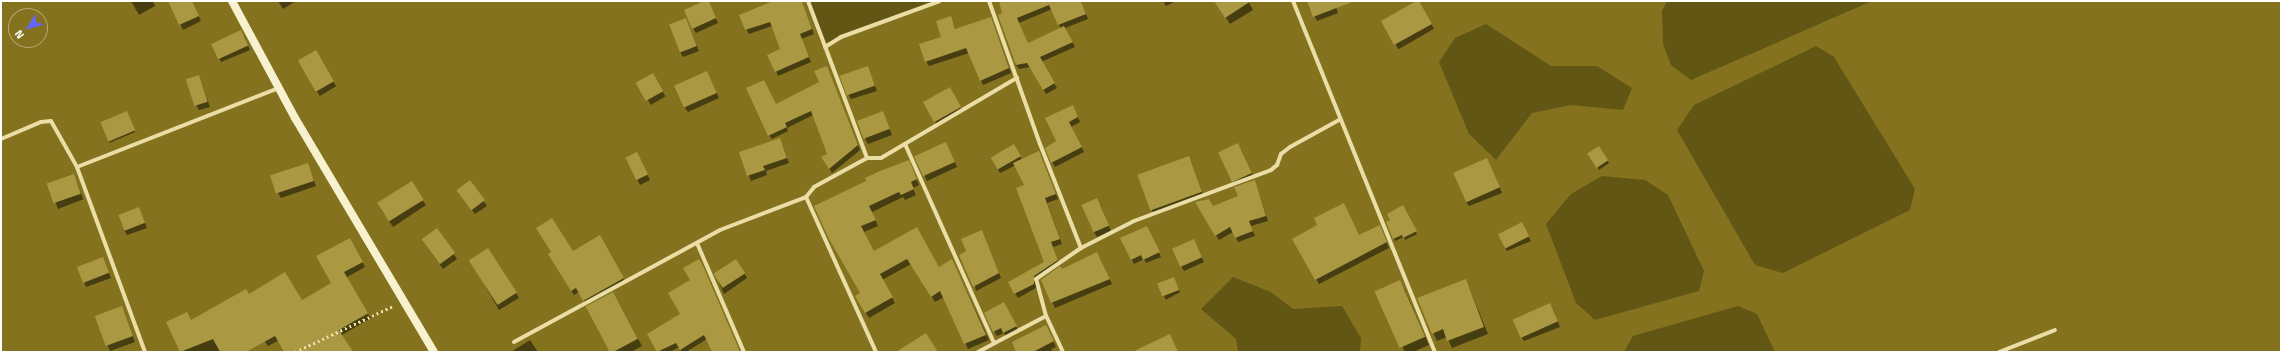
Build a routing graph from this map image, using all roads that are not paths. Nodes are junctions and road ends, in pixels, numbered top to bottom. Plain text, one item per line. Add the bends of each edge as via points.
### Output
1 (232, 1) edge
2 (808, 1) edge
3 (940, 1) edge
4 (989, 1) edge
5 (1293, 1) edge
6 (825, 47) junction
7 (1017, 78) junction
8 (279, 88) junction
9 (1340, 120) junction
10 (1, 139) edge
11 (905, 144) junction
12 (867, 158) junction
13 (77, 168) junction
14 (806, 197) junction
15 (697, 243) junction
16 (1081, 248) junction
17 (1046, 316) junction
18 (2055, 330) dead end
19 (514, 342) dead end
20 (994, 343) junction
21 (145, 352) edge
22 (434, 352) edge
23 (744, 352) edge
24 (876, 352) edge
25 (978, 352) edge
26 (1063, 352) edge
27 (1435, 352) edge
28 (1999, 352) edge

1 - 8 street
2 - 6 street
3 - 6 street via 841,37
4 - 7 street
5 - 9 street
6 - 12 street
7 - 11 street
7 - 16 street
8 - 13 street
8 - 22 street
9 - 16 street via 1290,147 1281,154 1277,165 1271,170 1134,221
9 - 27 street
10 - 13 street via 41,122 51,121
11 - 12 street via 881,158
11 - 20 street
12 - 14 street via 814,187
13 - 21 street
14 - 15 street via 720,230
14 - 24 street
15 - 19 street
15 - 23 street
16 - 17 street via 1036,279
17 - 20 street
17 - 26 street via 1058,336
18 - 28 street
20 - 25 street

